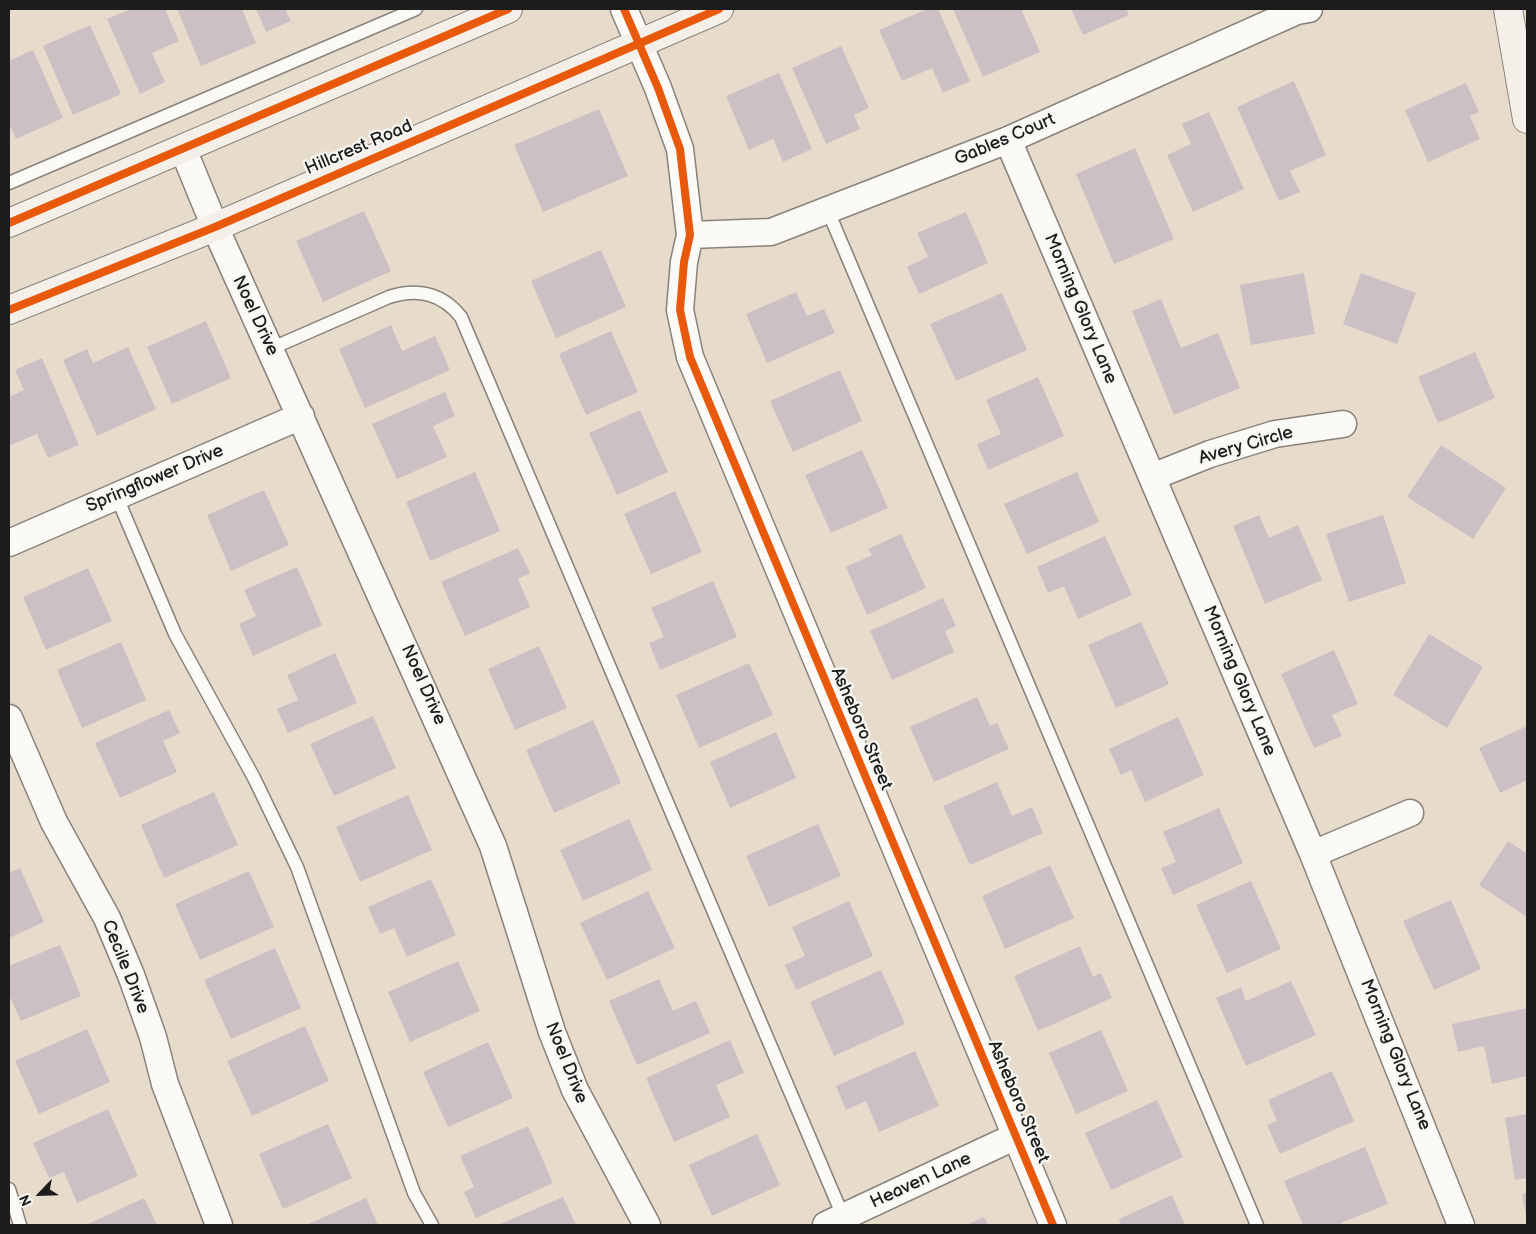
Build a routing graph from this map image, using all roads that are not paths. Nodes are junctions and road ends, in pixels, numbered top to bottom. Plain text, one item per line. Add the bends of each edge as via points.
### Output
1 (416, 9) edge
2 (508, 9) edge
3 (624, 9) edge
4 (719, 9) edge
5 (1309, 9) edge
6 (1508, 9) edge
7 (639, 44) junction
8 (1527, 119) edge
9 (1008, 140) junction
10 (183, 149) junction
11 (9, 183) edge
12 (828, 211) junction
13 (9, 223) edge
14 (215, 227) junction
15 (690, 235) junction
16 (9, 310) edge
17 (270, 349) junction
18 (301, 416) junction
19 (1343, 424) dead end
20 (1152, 477) junction
21 (116, 495) junction
22 (9, 544) edge
23 (9, 718) edge
24 (1410, 813) dead end
25 (1313, 854) junction
26 (1016, 1136) junction
27 (9, 1188) edge
28 (839, 1223) edge
29 (20, 1225) edge
30 (219, 1225) edge
31 (432, 1225) edge
32 (647, 1225) edge
33 (1053, 1225) edge
34 (1257, 1225) edge
35 (1461, 1225) edge

1 - 11 lane
2 - 10 main road
3 - 7 street, Asheboro Street
4 - 7 main road, Hillcrest Road
5 - 9 street, Gables Court via 1297,11
6 - 8 main road
7 - 14 main road, Hillcrest Road
7 - 15 street, Asheboro Street via 680,149
9 - 12 street, Gables Court
9 - 20 street, Morning Glory Lane
10 - 13 main road
10 - 14 street, Noel Drive
12 - 15 street, Gables Court via 772,232
12 - 34 lane
14 - 16 main road, Hillcrest Road
14 - 17 street, Noel Drive
15 - 26 street, Asheboro Street via 680,310 690,357
17 - 18 street, Noel Drive
17 - 28 lane via 389,297 409,292 432,294 445,301 461,317
18 - 21 street, Springflower Drive
18 - 32 street, Noel Drive via 493,846 552,1032 575,1090
19 - 20 street, Avery Circle via 1275,434 1210,454
20 - 25 street, Morning Glory Lane
21 - 22 street, Springflower Drive
21 - 31 lane via 175,634 254,778 298,867 414,1193
23 - 30 street, Cecile Drive via 54,822 110,926
24 - 25 street
25 - 35 street, Morning Glory Lane
26 - 28 street, Heaven Lane
26 - 33 street, Asheboro Street
27 - 29 lane

